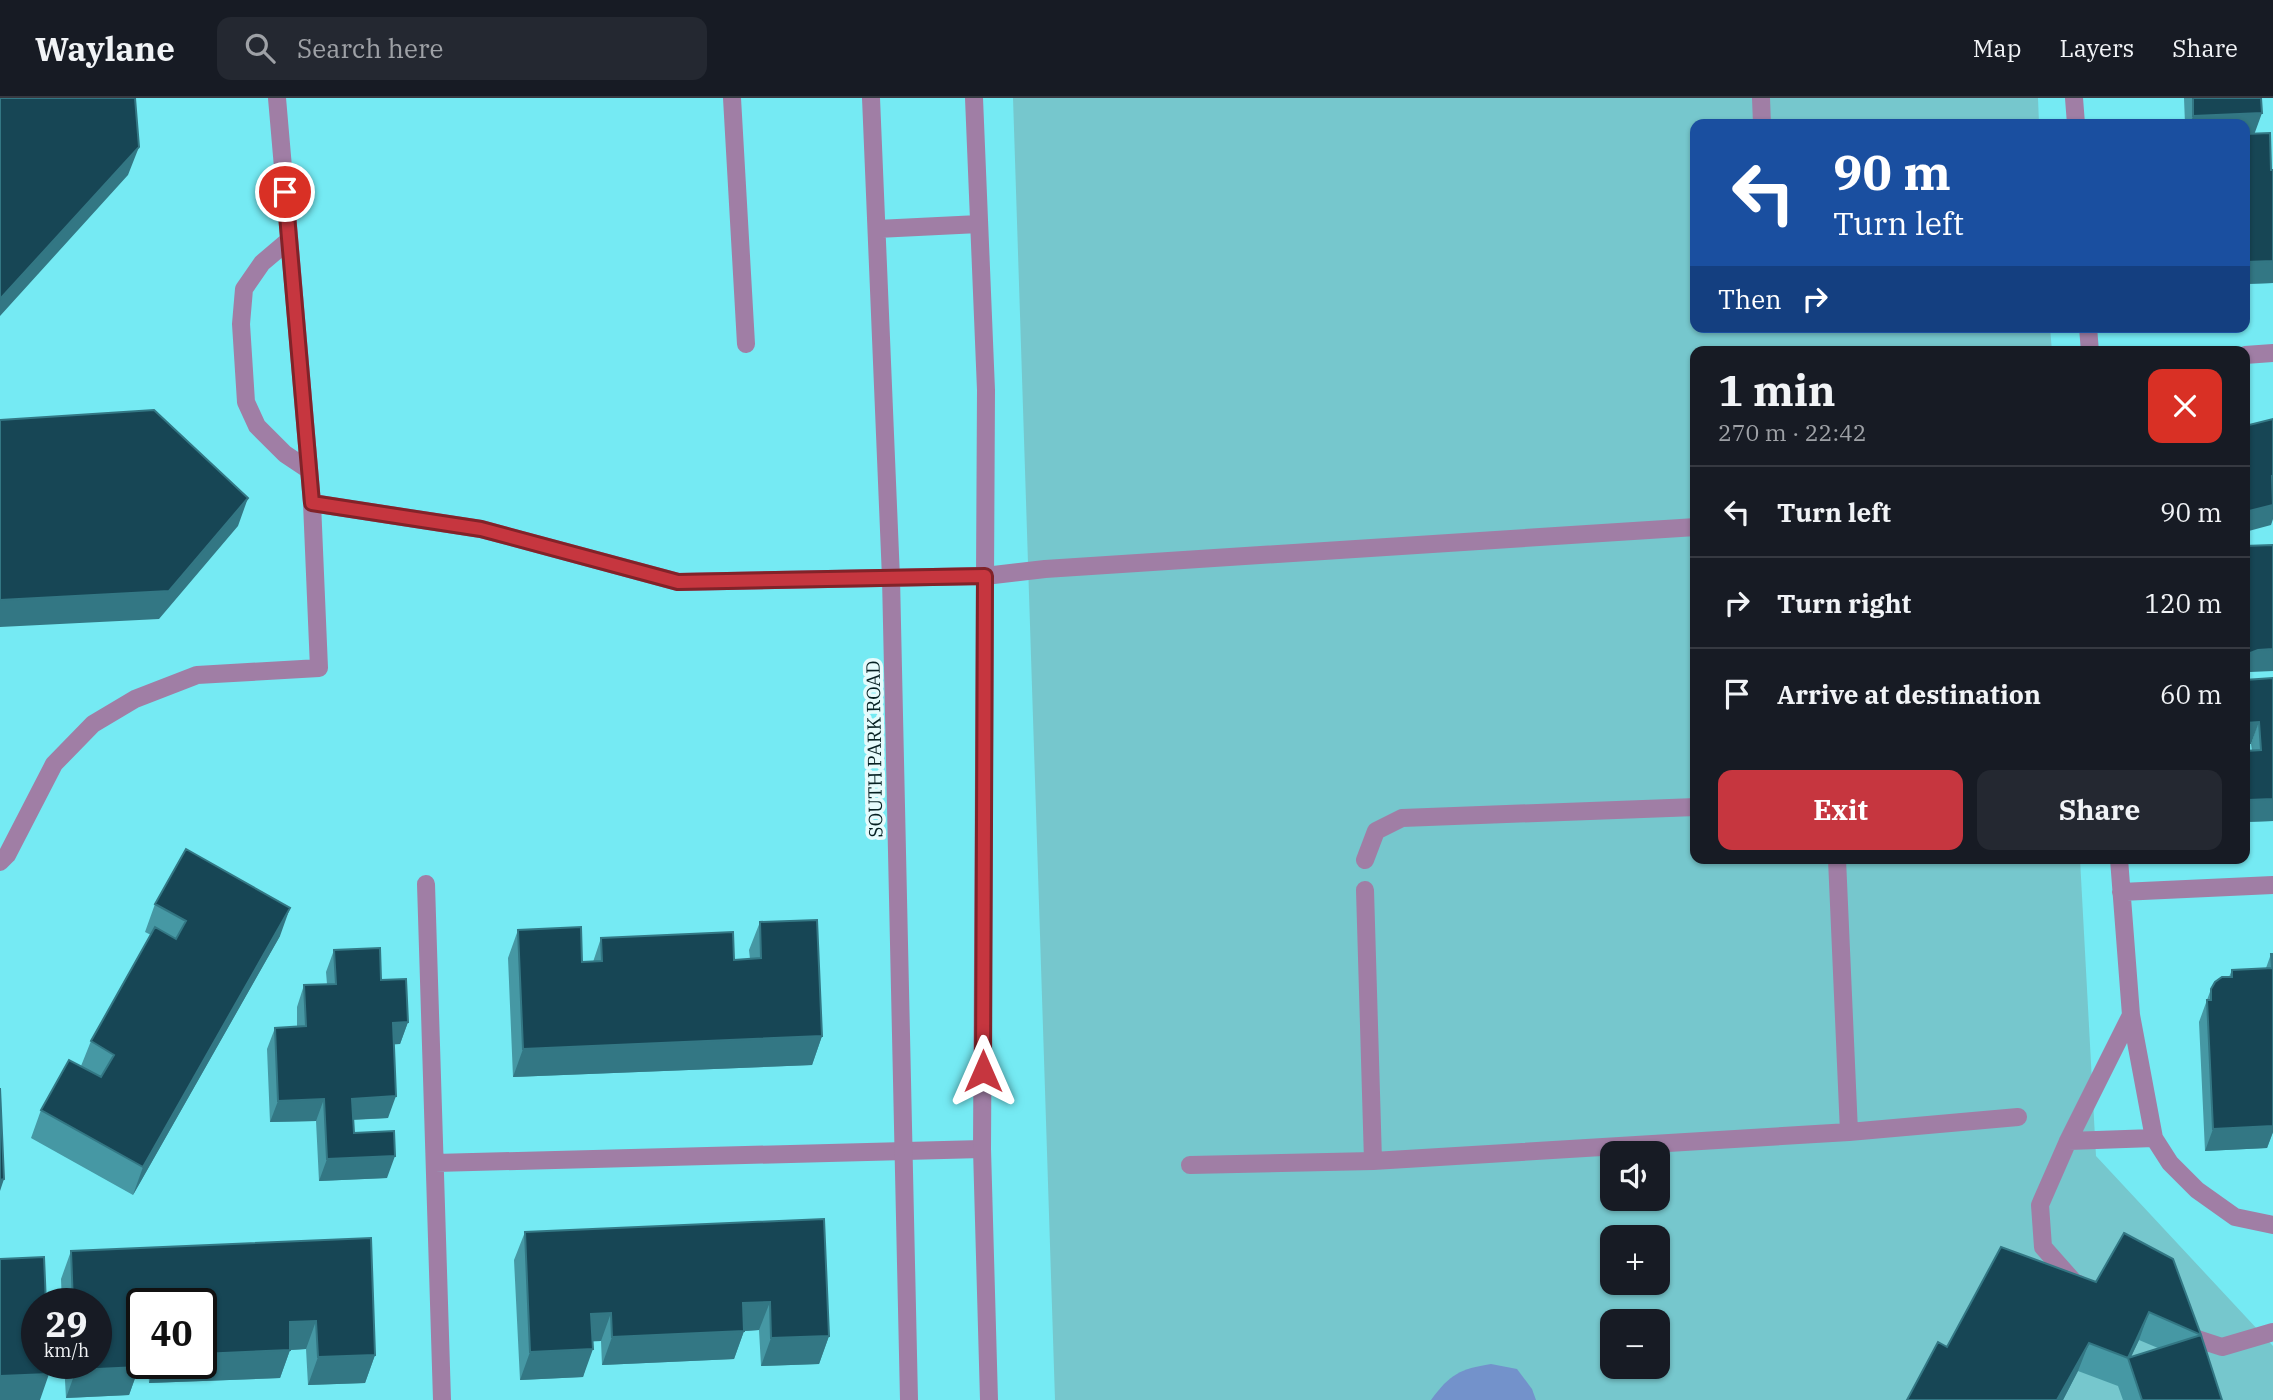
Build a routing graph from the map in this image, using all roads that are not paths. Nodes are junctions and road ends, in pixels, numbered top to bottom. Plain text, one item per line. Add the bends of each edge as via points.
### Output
1 (277, 98) edge
2 (732, 98) edge
3 (871, 98) edge
4 (974, 98) edge
5 (1761, 98) edge
6 (2074, 98) edge
7 (1762, 119) edge
8 (2076, 119) edge
9 (979, 224) junction
10 (877, 229) junction
11 (289, 240) junction
12 (746, 344) dead end
13 (2273, 353) edge
14 (2250, 355) edge
15 (309, 470) junction
16 (312, 503) junction
17 (1690, 527) edge
18 (985, 576) junction
19 (891, 578) junction
20 (1690, 807) edge
21 (1365, 860) dead end
22 (0, 862) edge
23 (1837, 864) edge
24 (2119, 864) edge
25 (426, 884) dead end
26 (2273, 885) edge
27 (1365, 890) dead end
28 (2121, 892) junction
29 (2131, 1015) junction
30 (2018, 1117) dead end
31 (1849, 1132) junction
32 (2154, 1138) junction
33 (2068, 1141) junction
34 (982, 1149) junction
35 (905, 1152) junction
36 (1373, 1161) junction
37 (435, 1163) junction
38 (1190, 1164) dead end
39 (2273, 1225) edge
40 (2096, 1292) edge
41 (2273, 1332) edge
42 (2179, 1333) edge
43 (442, 1400) edge
44 (909, 1400) edge
45 (989, 1400) edge

1 - 11 street
2 - 12 street
3 - 10 street, SOUTH PARK ROAD
4 - 9 street
5 - 7 street
6 - 8 street
9 - 10 street
9 - 18 street via 986,390
10 - 19 street, SOUTH PARK ROAD
11 - 15 street
11 - 15 street via 262,263 244,289 241,324 246,402 257,426
13 - 14 street
15 - 16 street
16 - 19 street via 481,529 678,582
16 - 22 street via 319,668 197,675 135,699 93,724 54,764
17 - 18 street
18 - 19 street
18 - 34 street
19 - 35 street, SOUTH PARK ROAD
20 - 21 street via 1402,818 1377,831
23 - 31 street
24 - 28 street
25 - 37 street
26 - 28 street
27 - 36 street
28 - 29 street
29 - 32 street
29 - 33 street
30 - 31 street
31 - 36 street
32 - 33 street
32 - 39 street via 2170,1163 2197,1190 2235,1217
33 - 40 street via 2040,1205 2043,1247 2074,1282
34 - 35 street
34 - 45 street
35 - 37 street
35 - 44 street, SOUTH PARK ROAD
36 - 38 street
37 - 43 street
41 - 42 street via 2222,1347

